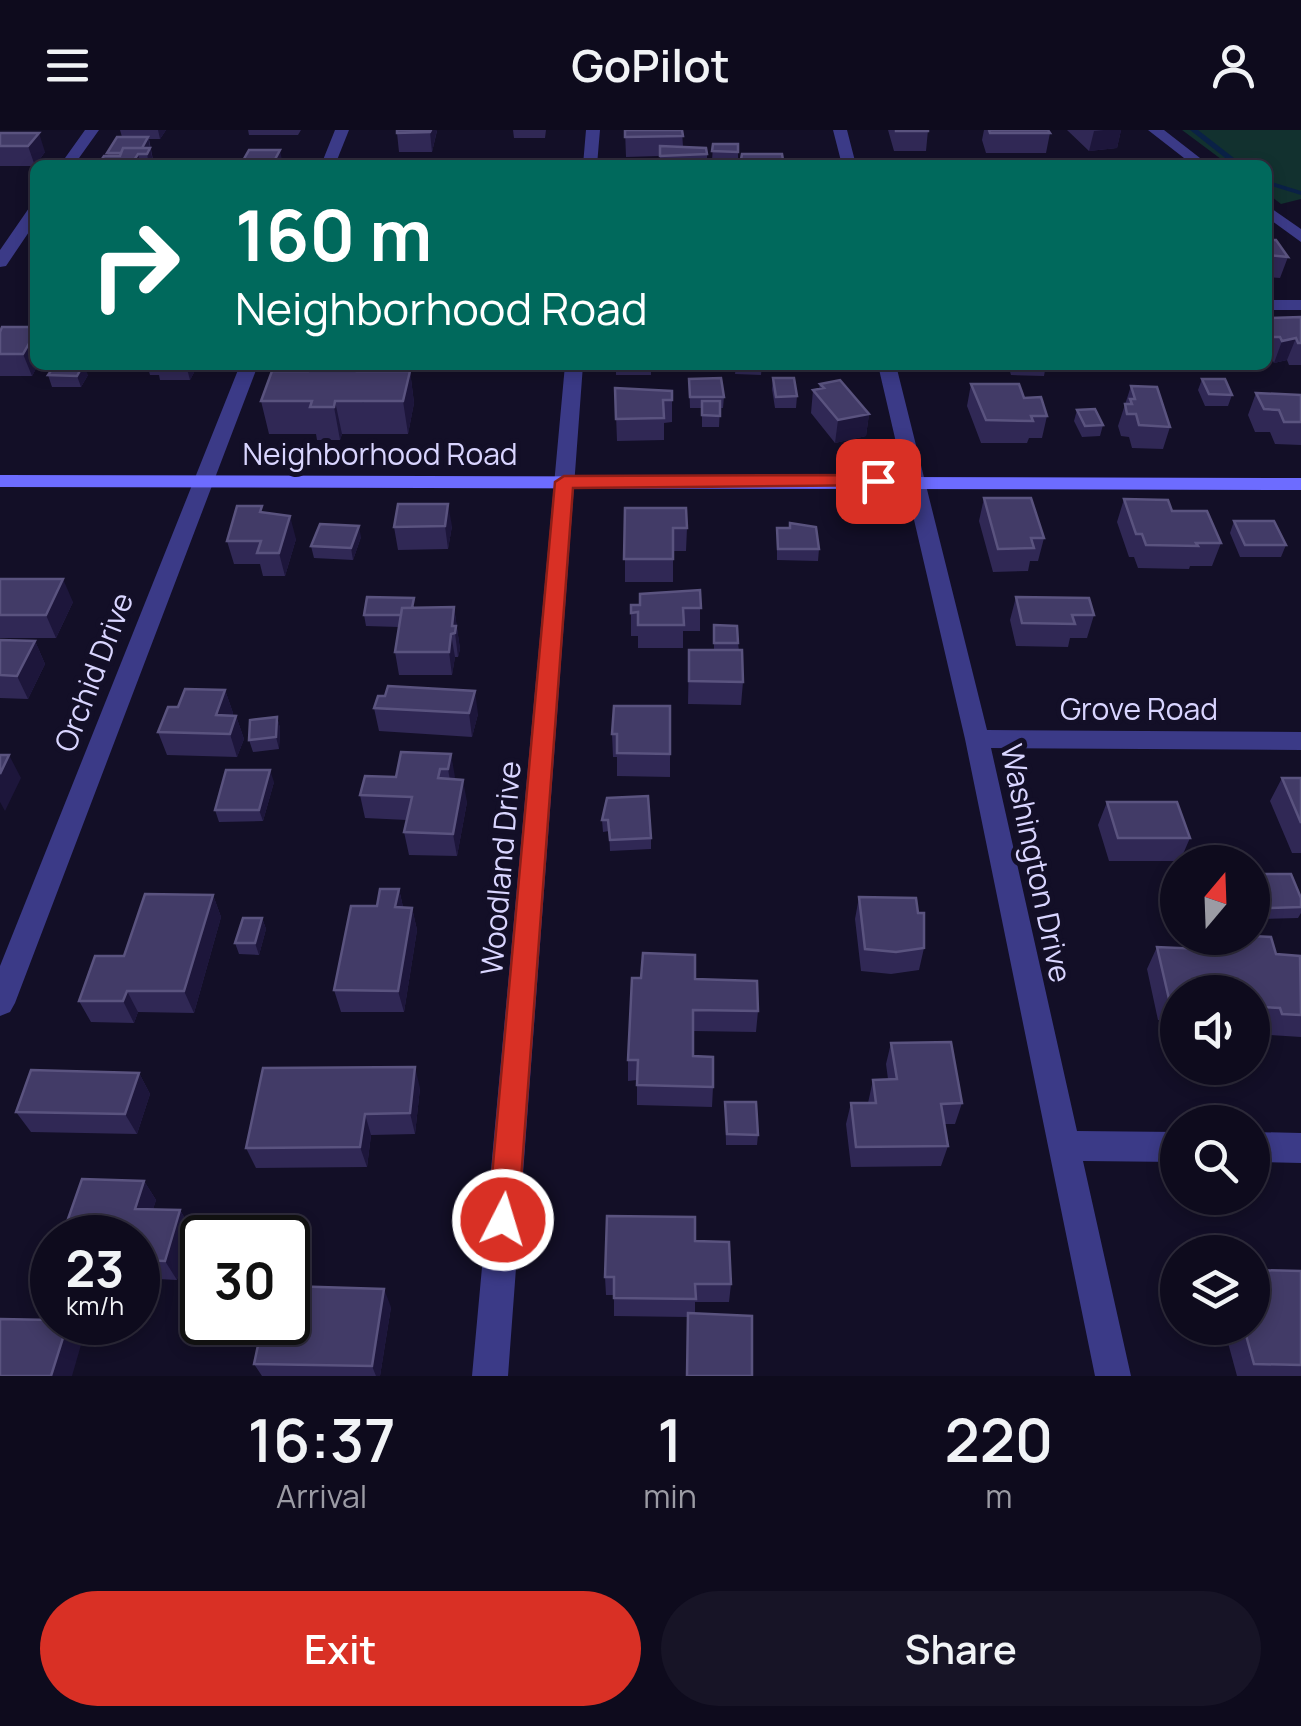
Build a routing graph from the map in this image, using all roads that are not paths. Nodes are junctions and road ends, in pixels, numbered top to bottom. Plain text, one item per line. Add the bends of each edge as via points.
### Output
1 (92, 130) edge
2 (342, 130) edge
3 (593, 130) edge
4 (840, 130) edge
5 (1155, 130) edge
6 (71, 160) edge
7 (330, 160) edge
8 (590, 160) edge
9 (848, 160) edge
10 (1195, 160) edge
11 (1272, 214) edge
12 (30, 218) edge
13 (1301, 237) edge
14 (0, 262) edge
15 (1272, 305) edge
16 (1301, 305) edge
17 (246, 370) edge
18 (574, 370) edge
19 (888, 370) edge
20 (917, 481) junction
21 (0, 482) edge
22 (564, 482) junction
23 (202, 483) junction
24 (1301, 484) edge
25 (978, 740) junction
26 (1301, 741) edge
27 (0, 1004) edge
28 (1064, 1146) junction
29 (1160, 1147) edge
30 (1270, 1148) edge
31 (1301, 1148) edge
32 (490, 1376) edge
33 (1113, 1376) edge

1 - 6 street
2 - 7 street
3 - 8 street
4 - 9 street
5 - 10 street
11 - 13 street
12 - 14 street
15 - 16 street
17 - 23 street, Orchid Drive
18 - 22 street, Woodland Drive
19 - 20 street, Washington Drive
20 - 22 street, Neighborhood Road
20 - 24 street, Neighborhood Road
20 - 25 street, Washington Drive
21 - 23 street, Neighborhood Road
22 - 23 street, Neighborhood Road
22 - 32 street, Woodland Drive
23 - 27 street, Orchid Drive
25 - 26 street, Grove Road
25 - 28 street, Washington Drive
28 - 29 street
28 - 33 street, Washington Drive
30 - 31 street

